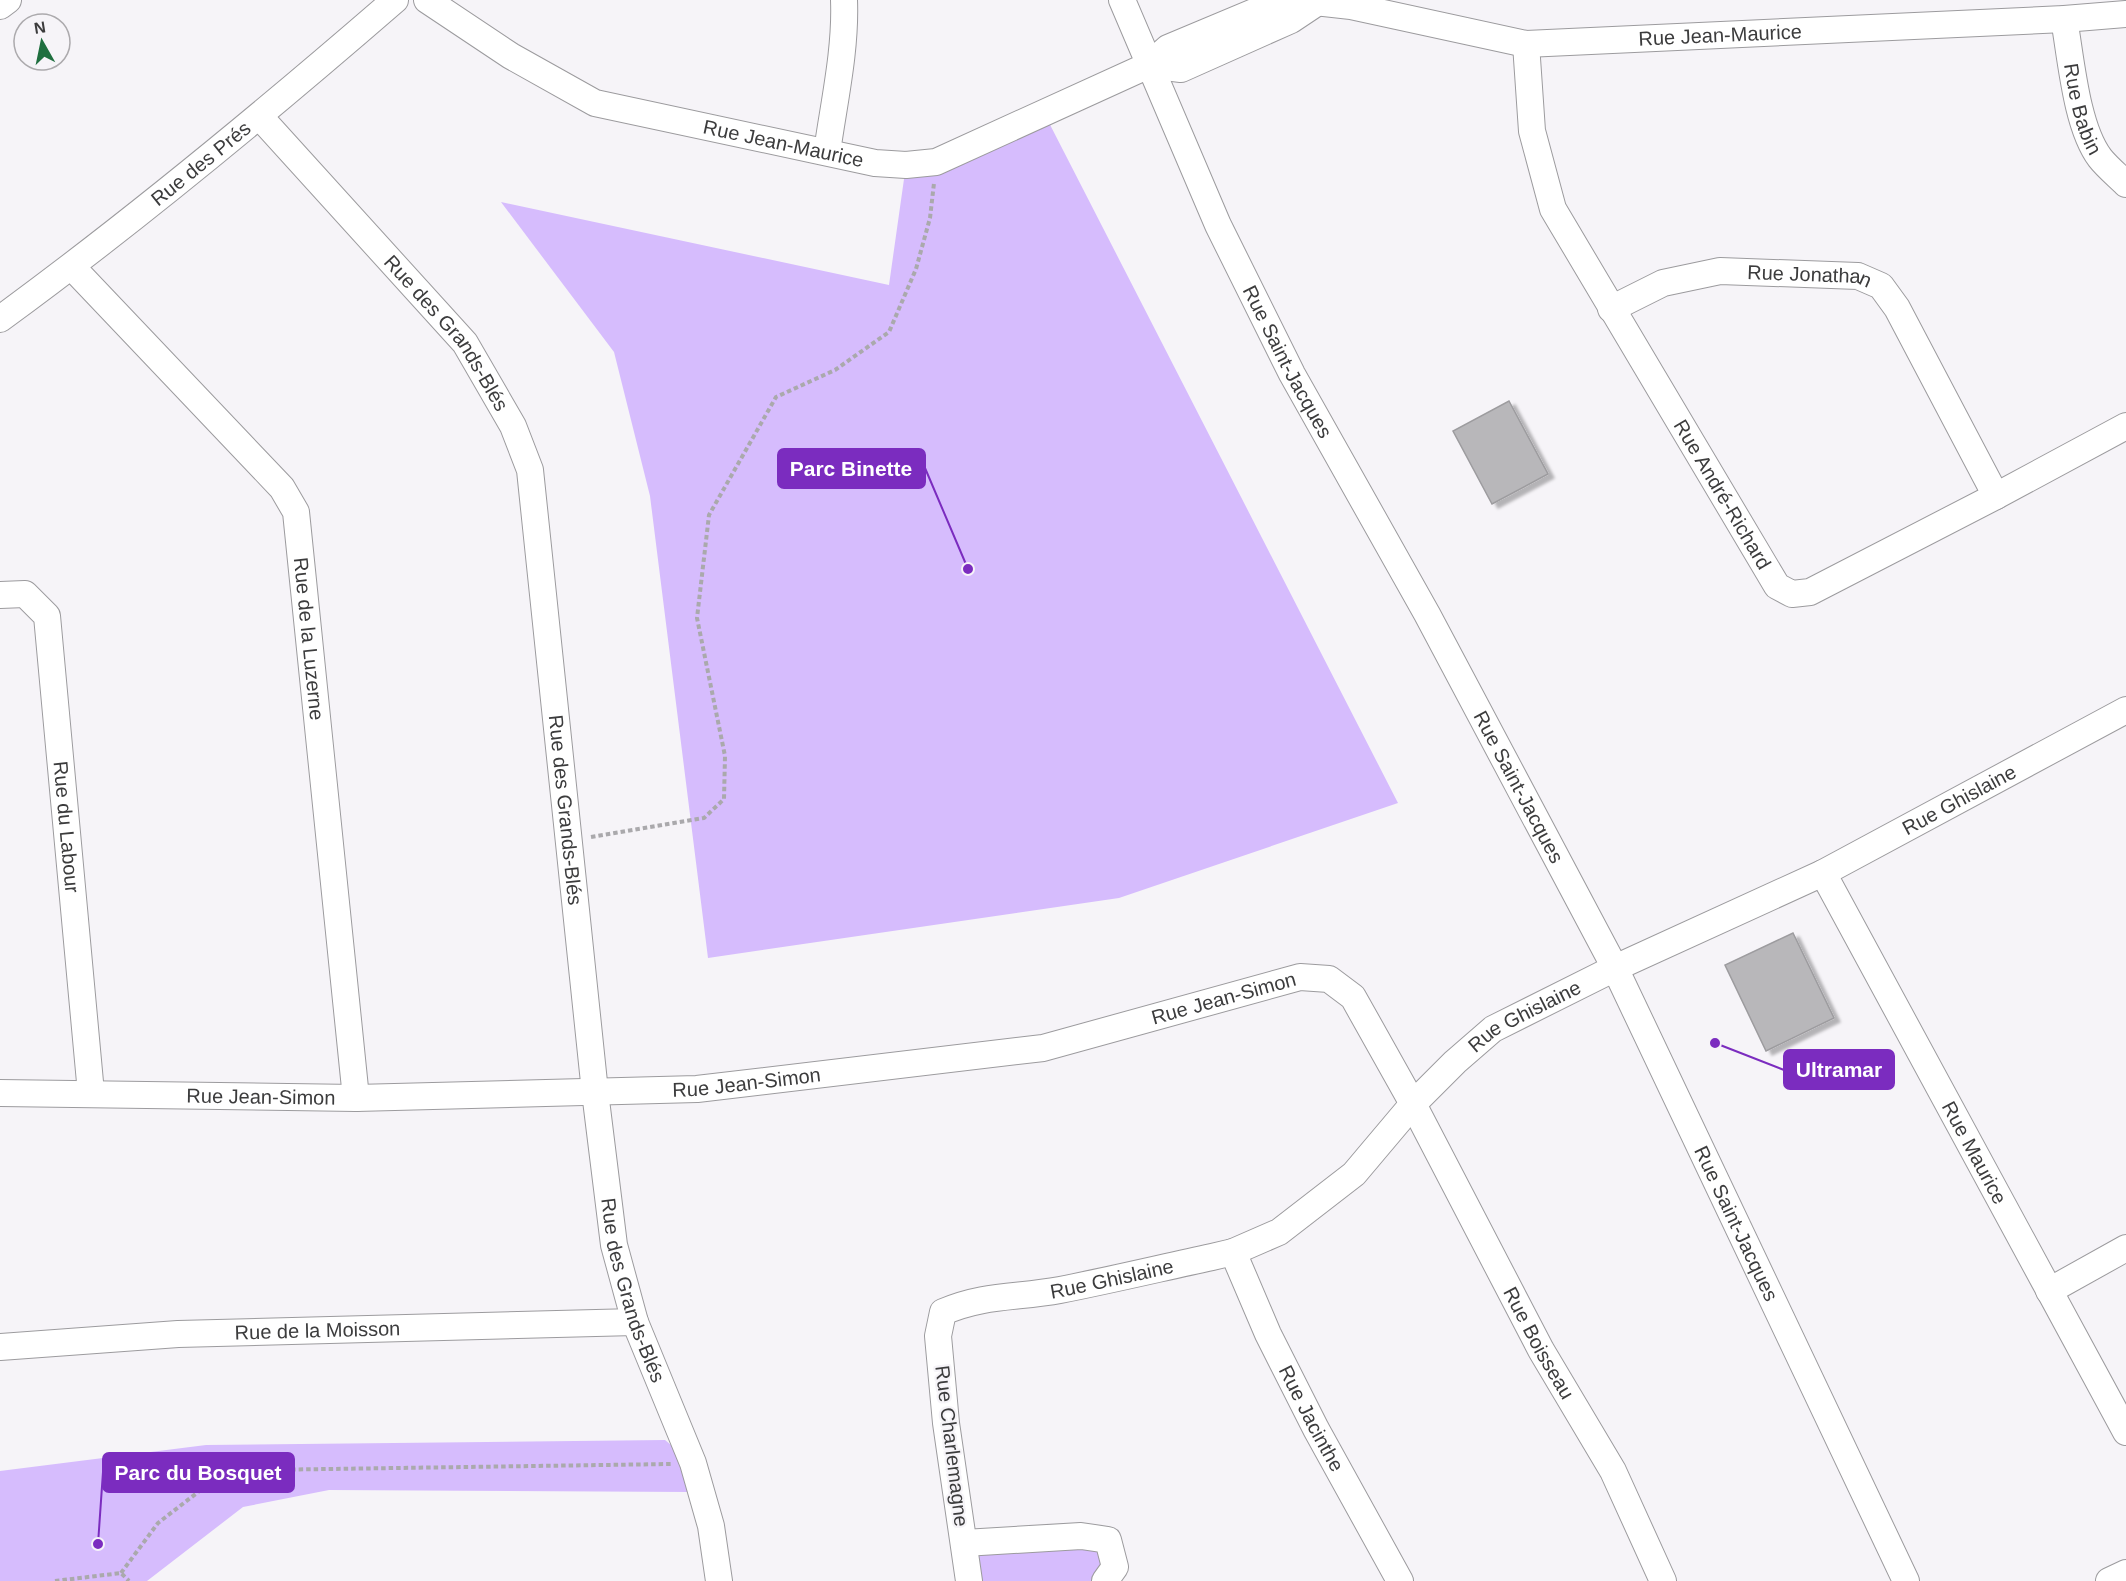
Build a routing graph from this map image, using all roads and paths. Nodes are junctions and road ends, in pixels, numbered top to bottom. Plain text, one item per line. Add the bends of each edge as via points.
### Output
1 (8, 0) edge
2 (395, 0) edge
3 (427, 0) edge
4 (844, 0) edge
5 (1122, 0) edge
6 (0, 6) edge
7 (2126, 14) edge
8 (2064, 19) junction
9 (1526, 44) junction
10 (1149, 65) junction
11 (260, 117) junction
12 (827, 152) junction
13 (936, 162) junction
14 (2126, 184) edge
15 (72, 267) junction
16 (1611, 309) junction
17 (0, 319) edge
18 (2126, 426) edge
19 (1996, 496) junction
20 (0, 595) edge
21 (2126, 710) edge
22 (570, 840) junction
23 (1823, 873) junction
24 (1615, 968) junction
25 (595, 1092) junction
26 (0, 1093) edge
27 (91, 1093) junction
28 (356, 1098) junction
29 (1413, 1104) junction
30 (2126, 1248) edge
31 (1233, 1252) junction
32 (2049, 1291) junction
33 (943, 1312) joint
34 (635, 1322) junction
35 (0, 1347) edge
36 (2126, 1432) edge
37 (693, 1463) junction
38 (964, 1543) junction
39 (121, 1573) junction
40 (2126, 1573) edge
41 (55, 1581) edge
42 (129, 1581) edge
43 (719, 1581) edge
44 (969, 1581) edge
45 (1105, 1581) edge
46 (1400, 1581) edge
47 (1663, 1581) edge
48 (1906, 1581) edge
49 (2109, 1581) edge

1 - 6 street
2 - 11 street, Rue des Prés
3 - 12 street, Rue Jean-Maurice via 511,56 595,103
4 - 12 street via 841,56
5 - 10 street, Rue Saint-Jacques
7 - 8 street, Rue Jean-Maurice
8 - 9 street, Rue Jean-Maurice
8 - 14 street, Rue Babin via 2088,134 2099,157
9 - 10 street, Rue Jean-Maurice via 1318,2 1291,20 1181,69
9 - 16 street, Rue André-Richard via 1532,131 1553,209
10 - 13 street, Rue Jean-Maurice
10 - 24 street, Rue Saint-Jacques via 1218,225 1292,374 1427,614
11 - 15 street, Rue des Prés
11 - 22 street, Rue des Grands-Blés via 465,342 513,426 530,470
12 - 13 street, Rue Jean-Maurice via 875,163
13 - 22 path via 930,218 919,259 889,332 835,370 776,397 709,515 698,618 725,756 724,799 704,818
15 - 17 street, Rue des Prés
15 - 28 street, Rue de la Luzerne via 282,488 296,512
16 - 19 street, Rue Jonathan via 1663,283 1720,271 1858,276 1881,286 1897,308
16 - 19 street, Rue André-Richard via 1778,586 1792,594 1810,592
18 - 19 street, Rue André-Richard
20 - 27 street, Rue du Labour via 25,594 46,616
21 - 23 street, Rue Ghislaine
22 - 25 street, Rue des Grands-Blés
23 - 24 street, Rue Ghislaine
23 - 32 street, Rue Maurice
24 - 29 street, Rue Ghislaine via 1493,1029
24 - 48 street, Rue Saint-Jacques
25 - 28 street, Rue Jean-Simon
25 - 29 street, Rue Jean-Simon via 697,1089 1043,1048 1300,977 1329,979 1353,997
25 - 34 street, Rue des Grands-Blés via 614,1245
26 - 27 street, Rue Jean-Simon
27 - 28 street, Rue Jean-Simon
29 - 31 street, Rue Ghislaine via 1354,1174 1279,1232
29 - 47 street, Rue Boisseau via 1541,1350 1613,1471
30 - 32 street
31 - 33 street, Rue Ghislaine via 1057,1290 999,1296
31 - 46 street, Rue Jacinthe via 1268,1334 1316,1429
32 - 36 street, Rue Maurice
33 - 38 street, Rue Charlemagne via 938,1336 946,1424
34 - 35 street, Rue de la Moisson via 178,1334
34 - 37 street, Rue des Grands-Blés
37 - 39 path via 260,1470 201,1489 158,1523
37 - 43 street, Rue des Grands-Blés via 711,1526
38 - 44 street, Rue Charlemagne
38 - 45 street via 1081,1536 1108,1540 1115,1567
39 - 41 path
39 - 42 path
40 - 49 street

